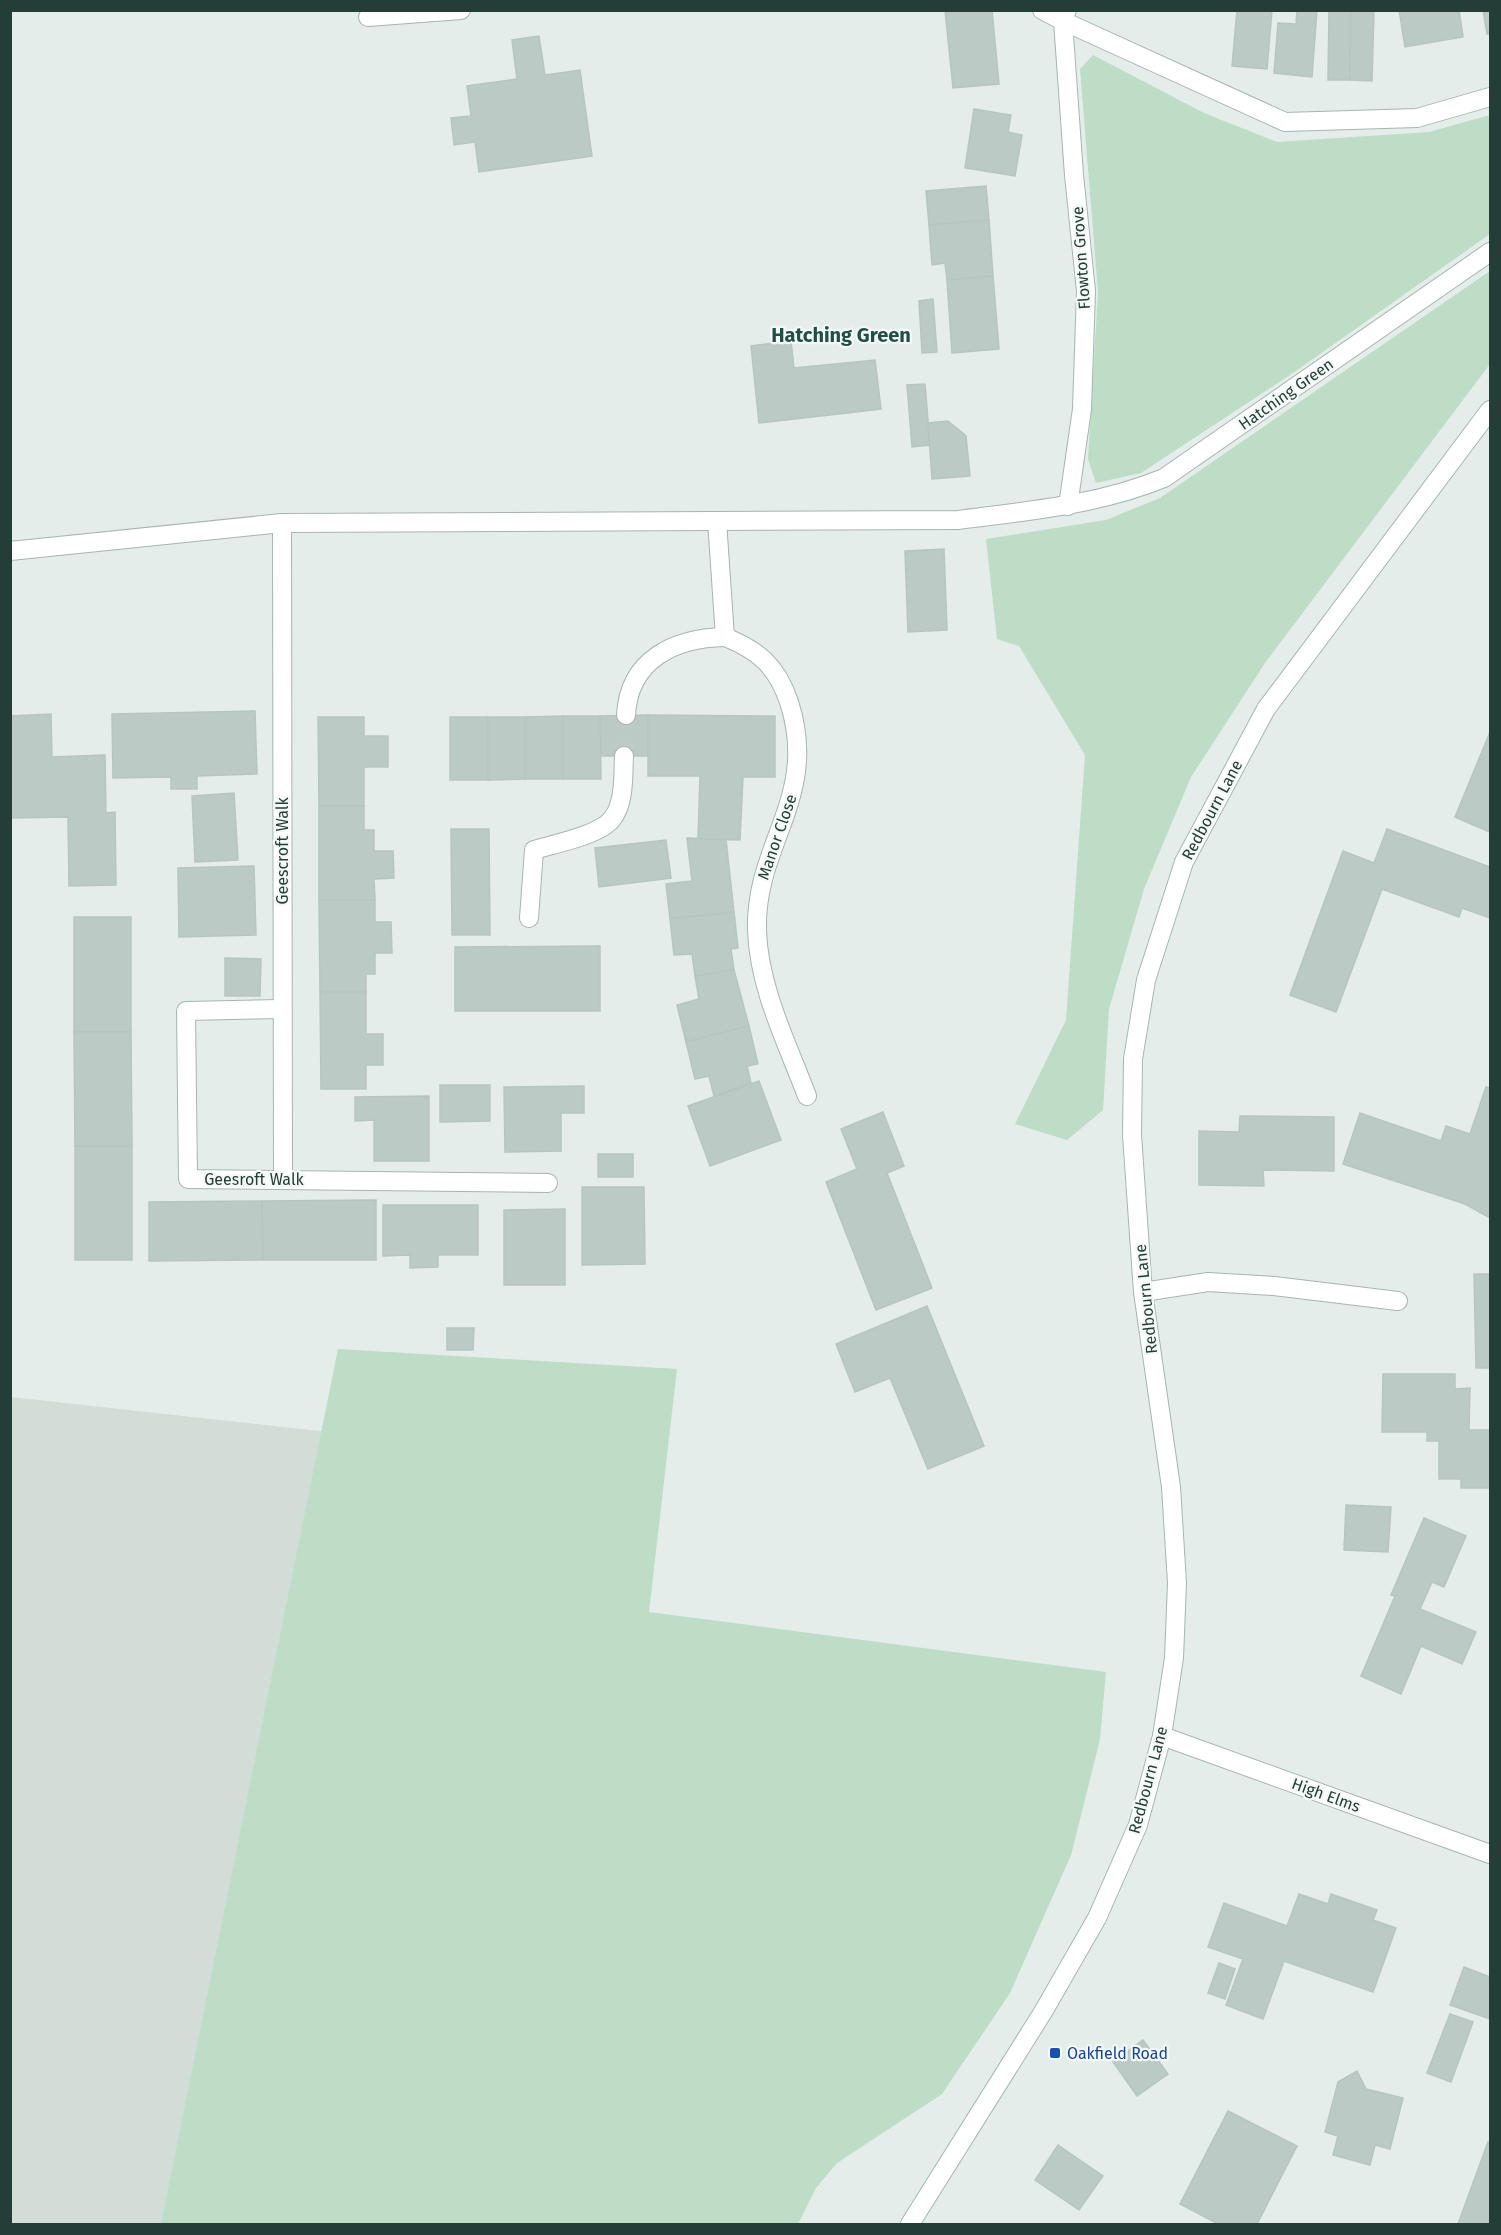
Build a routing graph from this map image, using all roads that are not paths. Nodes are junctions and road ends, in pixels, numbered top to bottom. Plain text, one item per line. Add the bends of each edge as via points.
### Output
1 (461, 10) edge
2 (1042, 10) edge
3 (1065, 16) edge
4 (368, 17) dead end
5 (1491, 97) edge
6 (1491, 252) edge
7 (1491, 410) edge
8 (1068, 506) junction
9 (717, 521) junction
10 (282, 523) junction
11 (10, 551) edge
12 (725, 637) junction
13 (626, 716) tunnel mouth
14 (624, 756) tunnel mouth
15 (529, 918) dead end
16 (282, 1009) junction
17 (807, 1096) dead end
18 (283, 1179) junction
19 (548, 1183) dead end
20 (1143, 1292) junction
21 (1398, 1301) dead end
22 (1162, 1736) junction
23 (1491, 1854) edge
24 (910, 2224) edge

1 - 4 street
2 - 3 street
3 - 5 street via 1285,122 1417,117
3 - 8 street, Flowton Grove via 1074,175 1086,291 1082,409
6 - 8 street, Hatching Green via 1164,478 1128,493
7 - 20 street, Redbourn Lane via 1266,709 1184,862 1146,980 1134,1059 1132,1135
8 - 9 street, Hatching Green via 958,520
9 - 10 street, Hatching Green
9 - 12 street
10 - 11 street, Hatching Green
10 - 16 street, Geescroft Walk
12 - 13 street via 685,641 656,656 633,684
12 - 17 street, Manor Close via 759,653 785,692 794,719 796,776 791,803 762,879 757,932 768,992
14 - 15 street via 623,785 612,819 598,830 534,850
16 - 18 street, Geescroft Walk
16 - 18 street, Geesroft Walk via 186,1011 186,1033 188,1179
18 - 19 street, Geesroft Walk
20 - 21 street via 1208,1282
20 - 22 street, Redbourn Lane via 1171,1487 1177,1583 1174,1658
22 - 23 street, High Elms
22 - 24 street, Redbourn Lane via 1138,1825 1097,1918

